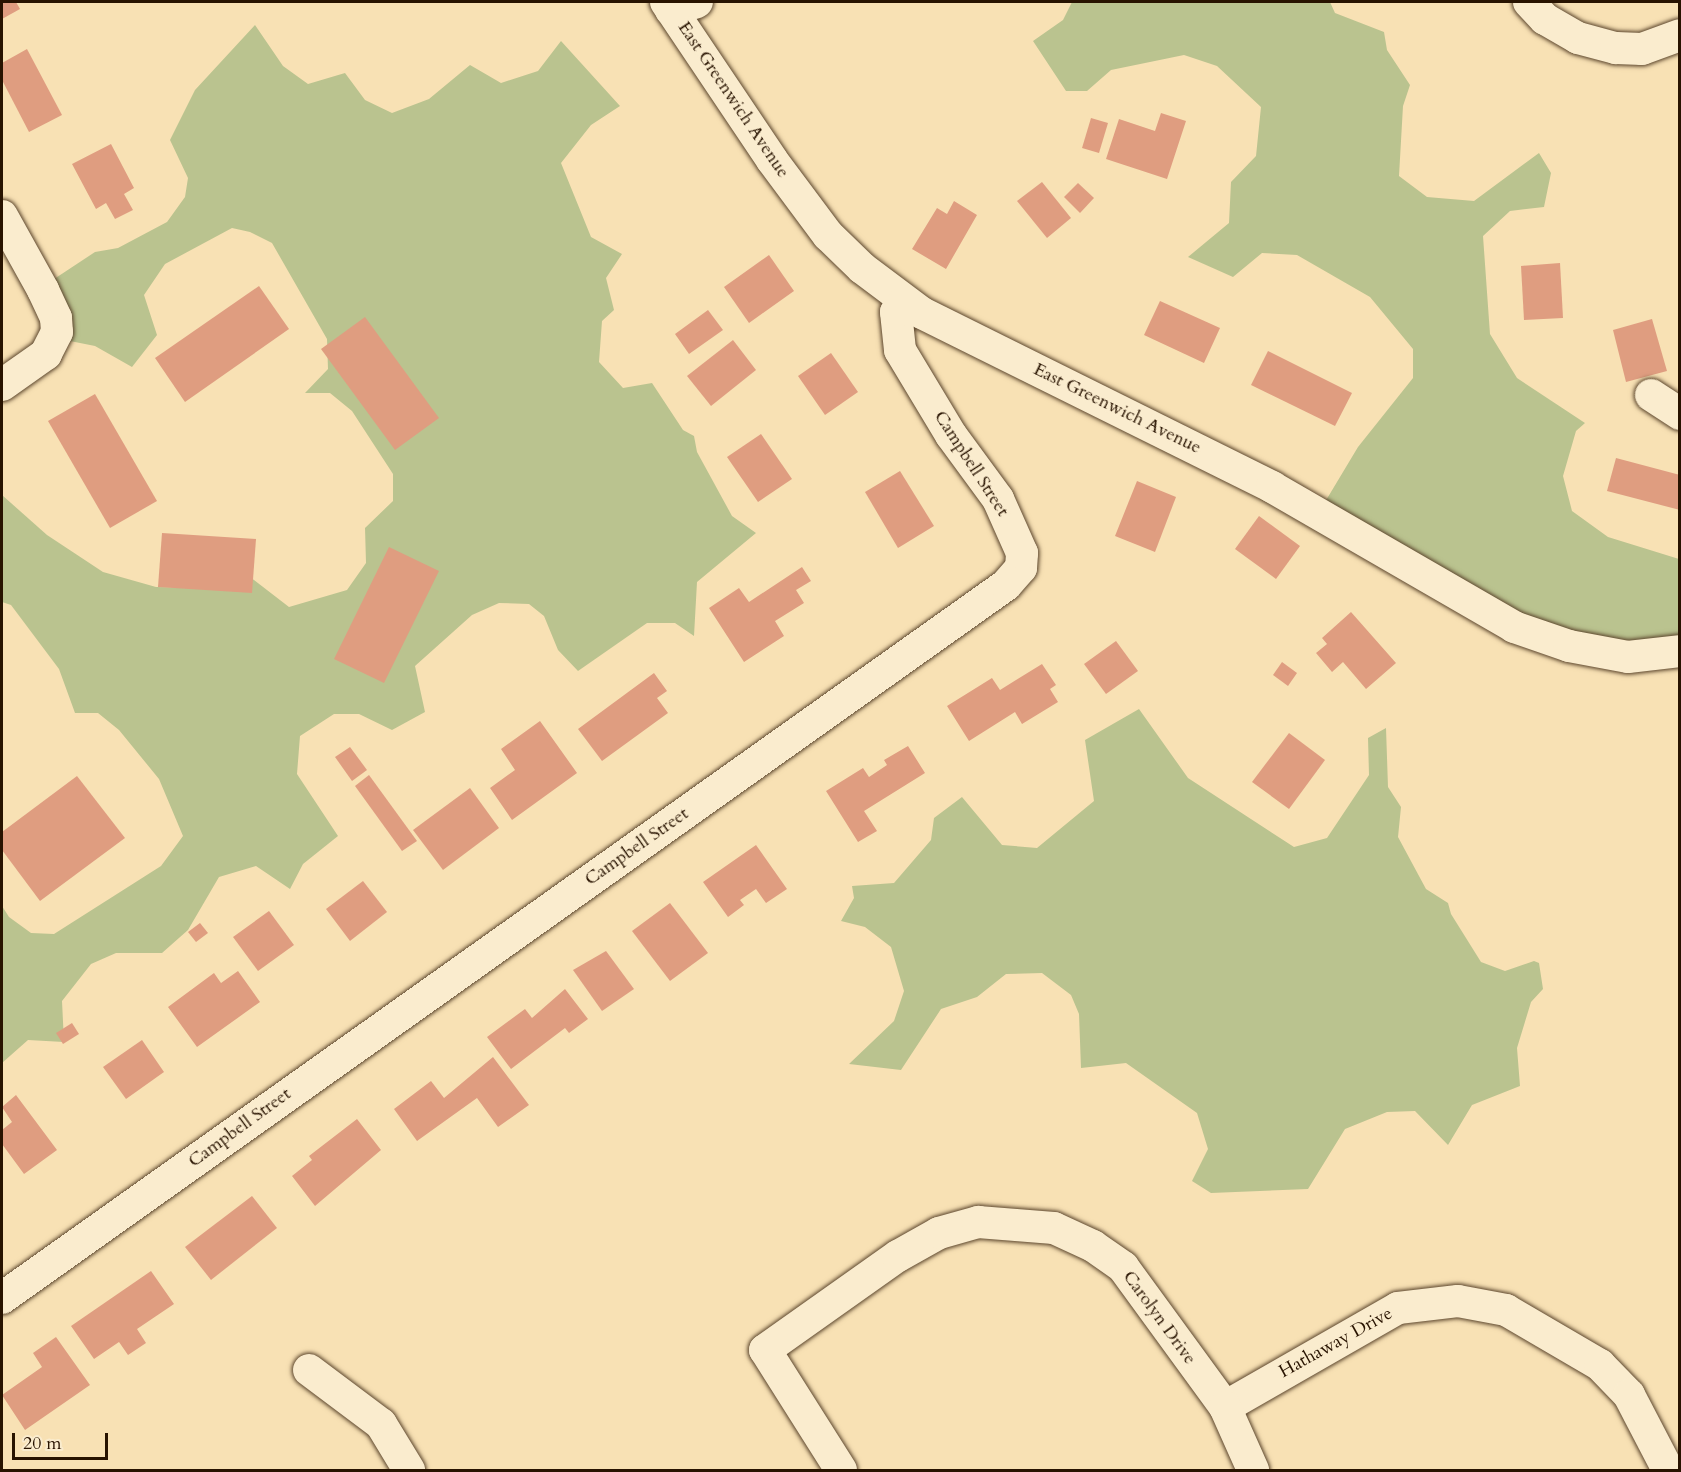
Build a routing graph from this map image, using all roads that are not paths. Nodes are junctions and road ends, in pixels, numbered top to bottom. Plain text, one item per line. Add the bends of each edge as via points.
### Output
1 (1529, 2) edge
2 (678, 4) edge
3 (1680, 35) edge
4 (2, 216) edge
5 (904, 302) junction
6 (2, 384) edge
7 (1651, 396) dead end
8 (1680, 414) edge
9 (1680, 651) edge
10 (2, 1299) edge
11 (309, 1370) dead end
12 (1225, 1407) junction
13 (409, 1470) edge
14 (841, 1470) edge
15 (1252, 1470) edge
16 (1668, 1470) edge

1 - 3 street via 1545,19 1578,38 1616,48 1642,49
2 - 5 street, East Greenwich Avenue via 828,235
4 - 6 street via 43,290 56,318 57,332 46,354
5 - 9 street, East Greenwich Avenue via 1272,487 1514,627 1569,646 1628,657
5 - 10 street, Campbell Street via 896,312 900,350 951,435 998,499 1022,553 1021,568 1006,585
7 - 8 street
11 - 13 street via 381,1425
12 - 14 street, Carolyn Drive via 1123,1267 1093,1246 1054,1228 978,1222 939,1233 898,1256 765,1350
12 - 15 street, Carolyn Drive
12 - 16 street, Hathaway Drive via 1398,1308 1458,1301 1506,1310 1600,1365 1629,1395

